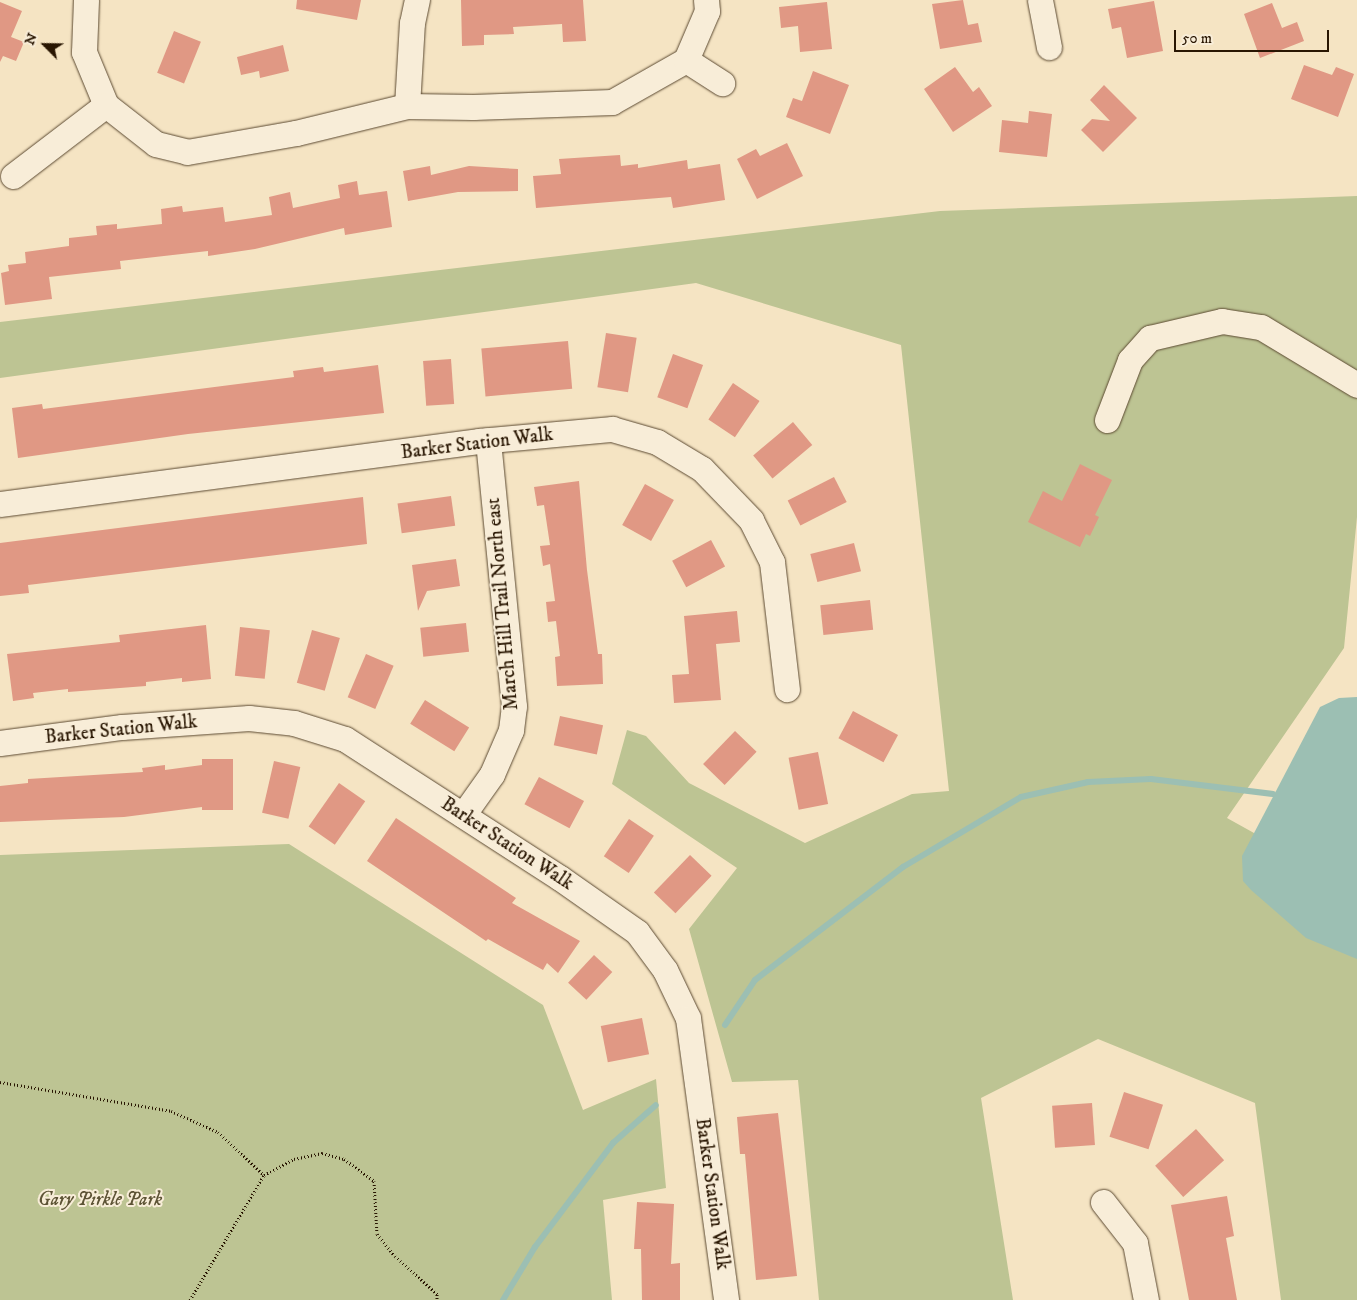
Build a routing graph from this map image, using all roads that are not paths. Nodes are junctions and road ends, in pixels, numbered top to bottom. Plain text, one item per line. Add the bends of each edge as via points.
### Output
1 (86, 0) edge
2 (417, 0) edge
3 (706, 0) edge
4 (1040, 0) edge
5 (1049, 48) dead end
6 (686, 60) junction
7 (722, 83) dead end
8 (106, 105) junction
9 (408, 106) junction
10 (13, 176) dead end
11 (1357, 385) edge
12 (1108, 420) dead end
13 (488, 440) junction
14 (0, 504) edge
15 (787, 689) dead end
16 (0, 743) edge
17 (463, 815) junction
18 (1103, 1202) dead end
19 (726, 1300) edge
20 (1146, 1300) edge

1 - 8 street via 84,52
2 - 9 street via 412,24
3 - 6 street via 708,11
4 - 5 street
6 - 7 street
6 - 9 street via 612,102
8 - 9 street via 156,144 187,152 296,133
8 - 10 street
11 - 12 street via 1261,327 1222,320 1150,338 1130,360
13 - 14 street, Barker Station Walk
13 - 15 street, Barker Station Walk via 612,429 657,442 702,468 751,520 772,562
13 - 17 street, March Hill Trail North east via 514,706 511,730 492,774
16 - 17 street, Barker Station Walk via 122,727 239,719 294,723 345,739
17 - 19 street, Barker Station Walk via 637,932 665,970 688,1018
18 - 20 street via 1135,1243

